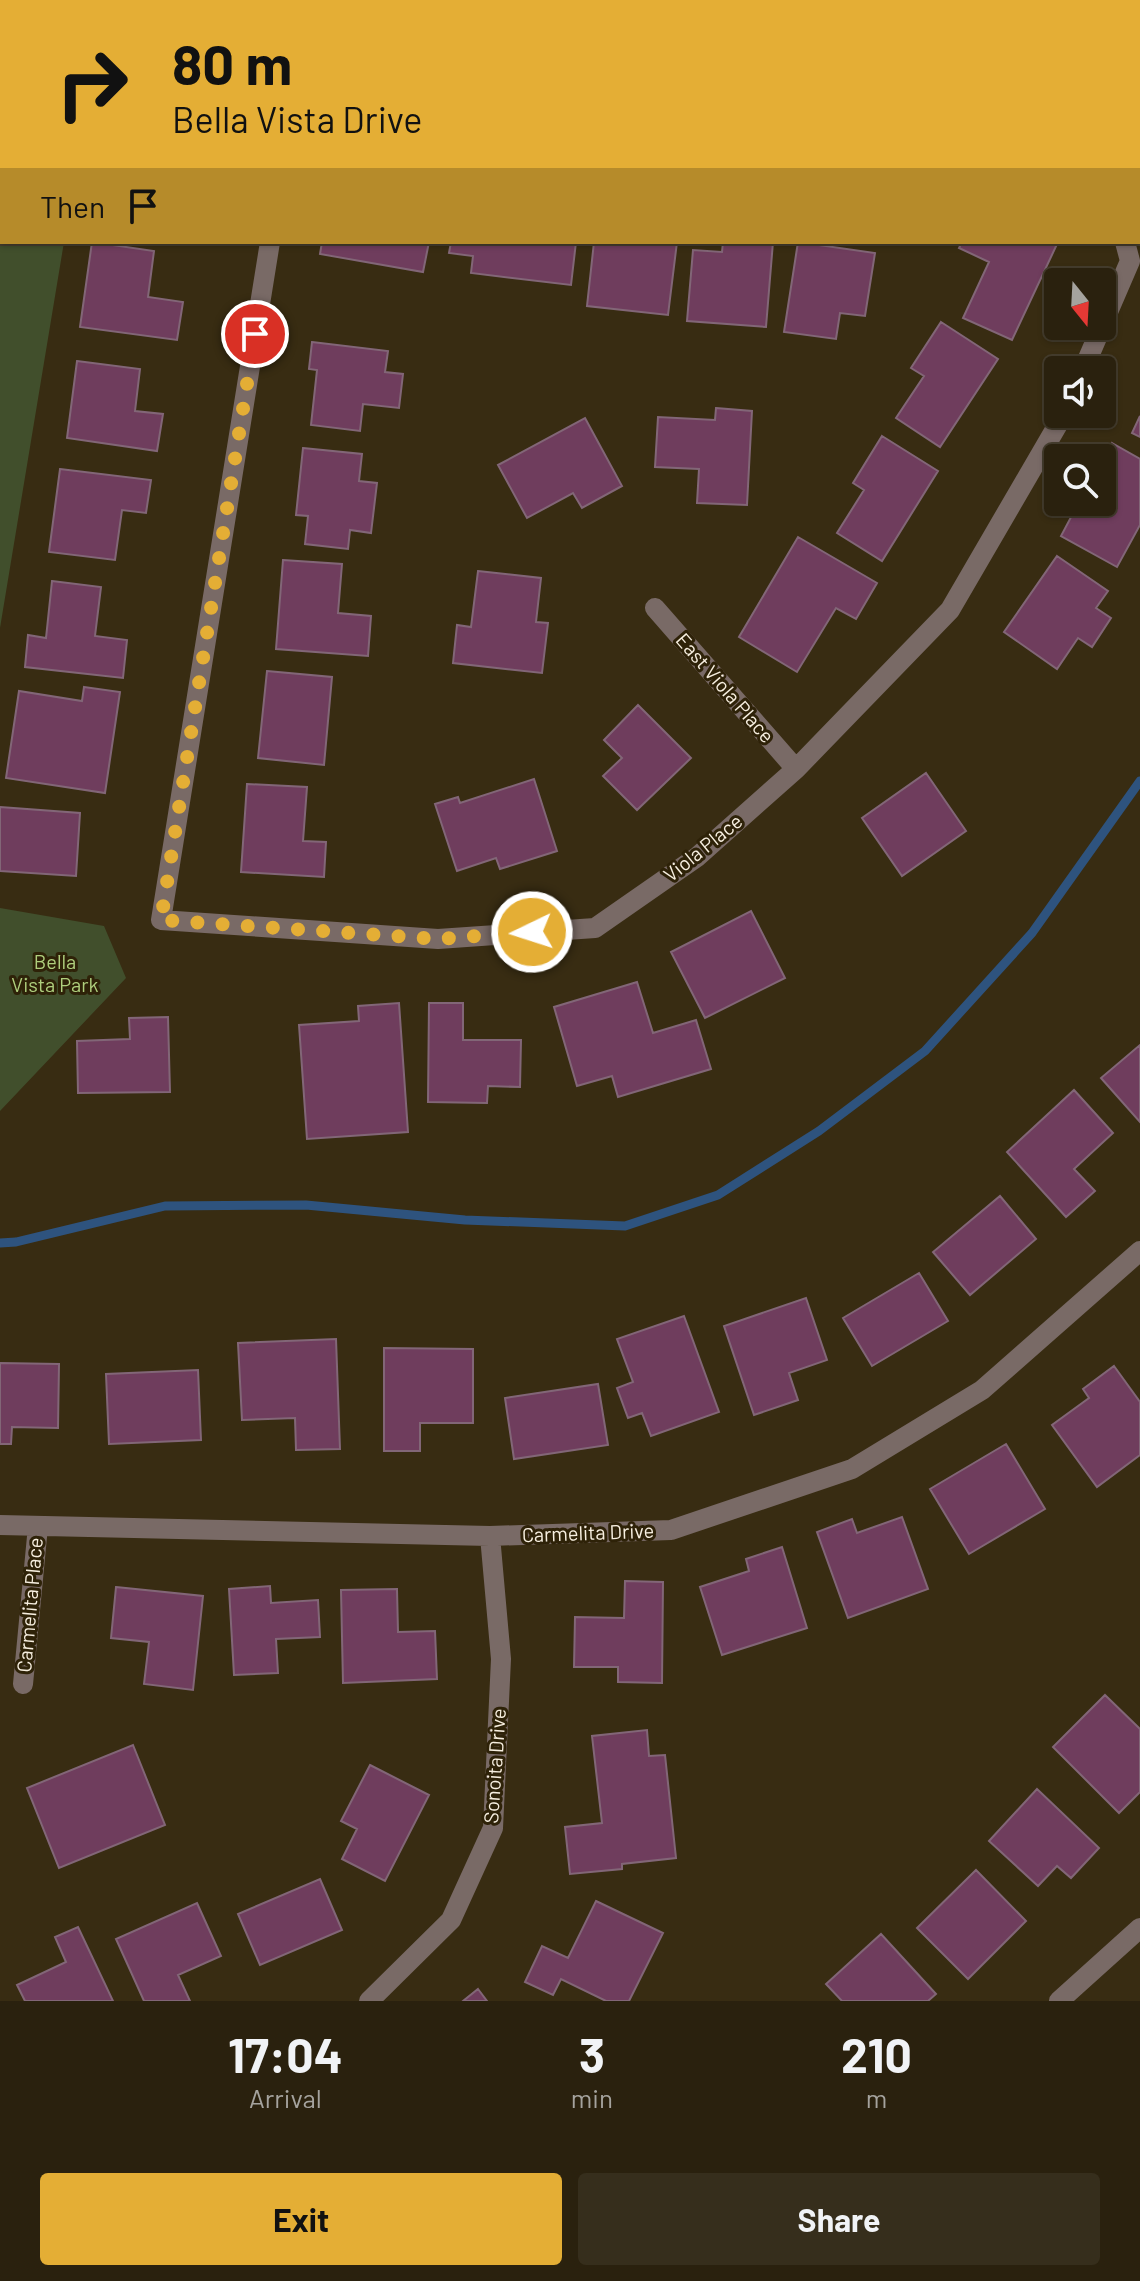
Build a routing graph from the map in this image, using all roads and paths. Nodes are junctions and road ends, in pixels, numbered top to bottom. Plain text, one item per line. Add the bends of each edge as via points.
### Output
1 (270, 244) edge
2 (1126, 244) edge
3 (1089, 356) edge
4 (1057, 428) edge
5 (655, 608) dead end
6 (796, 769) junction
7 (1140, 1251) edge
8 (0, 1525) edge
9 (38, 1526) junction
10 (490, 1536) junction
11 (23, 1684) dead end
12 (1140, 1928) edge
13 (369, 2001) edge
14 (1059, 2001) edge

1 - 6 street, Viola Place via 161,920 438,939 595,928 697,857
2 - 3 street via 1130,261
4 - 6 street, Viola Place via 950,610
5 - 6 street, East Viola Place
7 - 10 street, Carmelita Drive via 982,1390 852,1469 671,1530
8 - 9 street, Carmelita Drive
9 - 10 street, Carmelita Drive
9 - 11 street, Carmelita Place
10 - 13 street, Sonoita Drive via 501,1659 493,1828 451,1920
12 - 14 street

